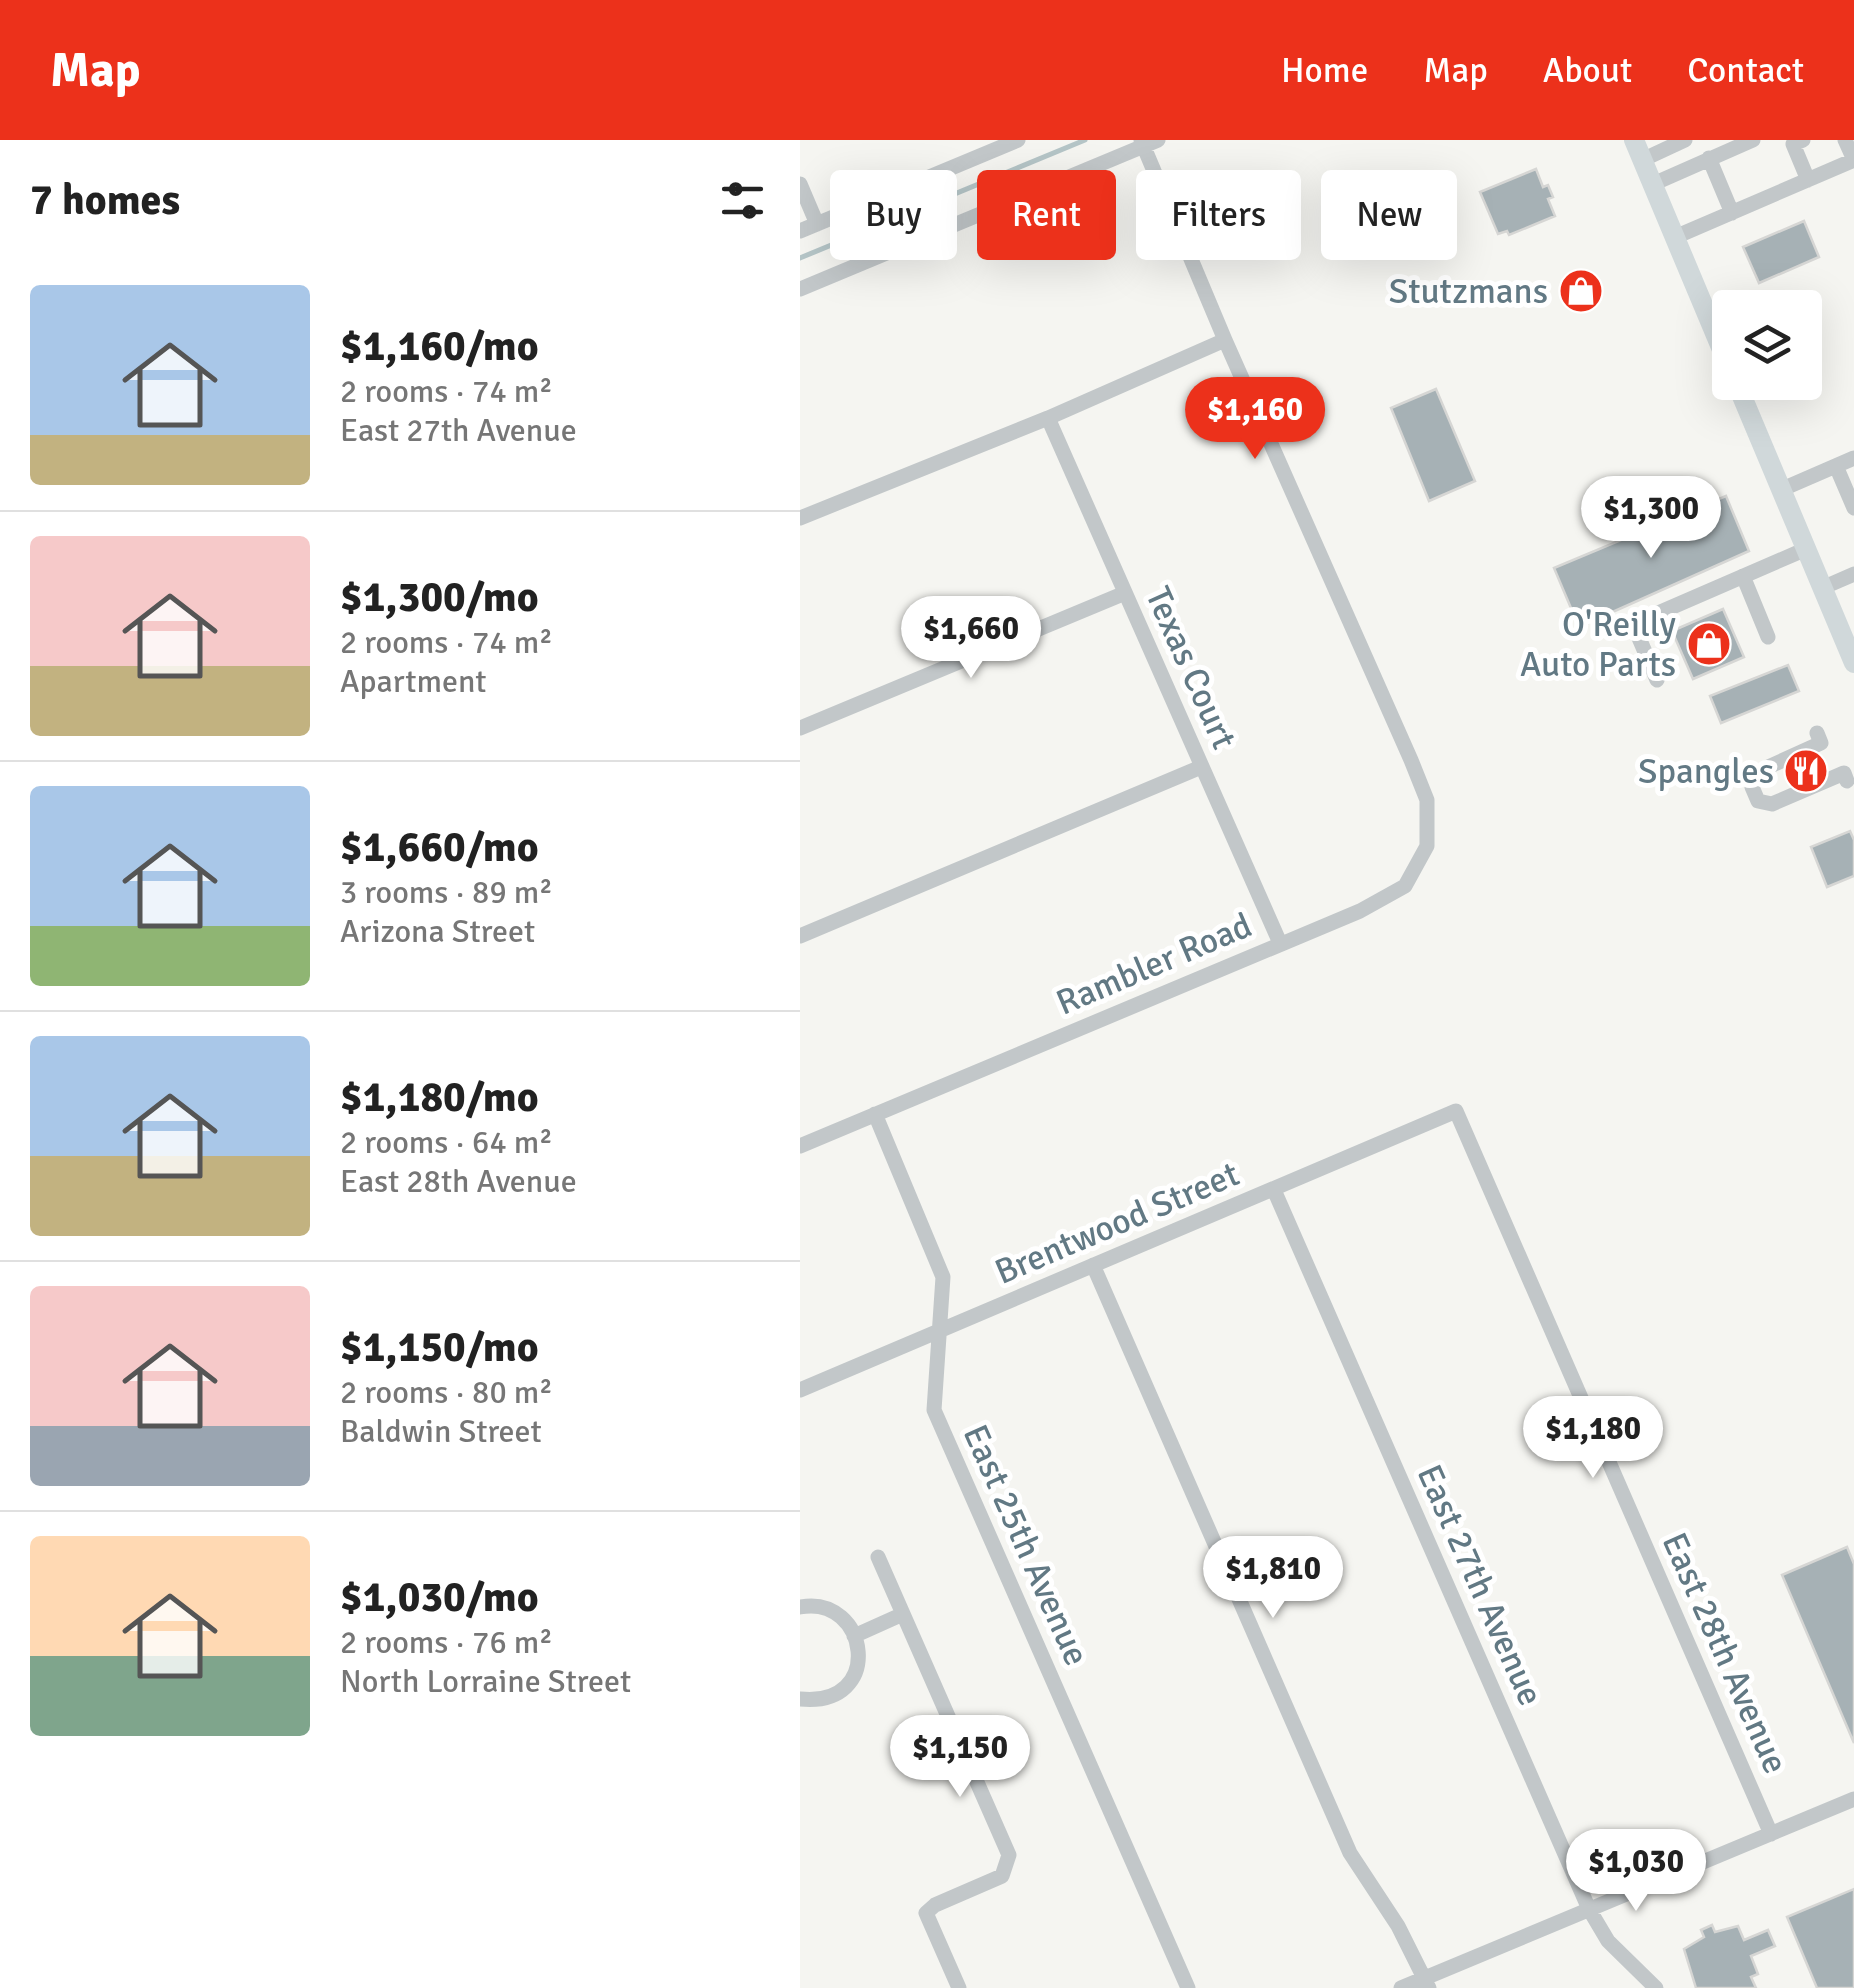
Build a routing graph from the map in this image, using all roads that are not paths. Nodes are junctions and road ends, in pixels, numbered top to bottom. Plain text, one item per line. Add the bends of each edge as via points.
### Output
1 (1018, 140) edge
2 (1685, 140) edge
3 (1753, 140) edge
4 (1803, 140) edge
5 (1845, 140) edge
6 (1147, 142) edge
7 (1638, 150) edge
8 (1710, 158) junction
9 (1854, 160) edge
10 (1808, 180) junction
11 (800, 184) edge
12 (1652, 184) junction
13 (1732, 213) junction
14 (817, 224) junction
15 (800, 231) edge
16 (1675, 238) junction
17 (800, 288) edge
18 (1712, 326) edge
19 (1225, 340) junction
20 (1743, 400) edge
21 (1048, 418) junction
22 (1854, 458) edge
23 (1836, 466) junction
24 (1780, 490) junction
25 (1854, 508) edge
26 (800, 518) edge
27 (1806, 549) junction
28 (1854, 574) edge
29 (1744, 576) junction
30 (1822, 588) junction
31 (1125, 593) junction
32 (1768, 637) dead end
33 (1854, 663) edge
34 (1657, 680) dead end
35 (800, 728) edge
36 (1818, 733) dead end
37 (1201, 768) junction
38 (1847, 781) dead end
39 (800, 936) edge
40 (1280, 943) junction
41 (1456, 1110) joint
42 (875, 1114) junction
43 (800, 1146) edge
44 (1274, 1190) junction
45 (1092, 1265) junction
46 (941, 1328) junction
47 (800, 1390) edge
48 (878, 1557) dead end
49 (800, 1607) edge
50 (902, 1614) junction
51 (854, 1636) junction
52 (800, 1698) edge
53 (1854, 1799) edge
54 (1772, 1834) junction
55 (1590, 1909) junction
56 (1426, 1983) edge
57 (958, 1988) edge
58 (1188, 1988) edge
59 (1400, 1988) edge
60 (1656, 1988) edge

1 - 14 street
2 - 7 street
3 - 8 street
4 - 10 street via 1793,144
5 - 9 street
6 - 17 street
6 - 19 street
7 - 12 main road
8 - 12 street
8 - 13 street
9 - 10 street
10 - 13 street
11 - 14 street
12 - 16 main road
13 - 16 street
14 - 15 street
16 - 18 main road
19 - 21 street
19 - 40 street, Rambler Road via 1427,800 1427,846 1405,886
20 - 24 main road
21 - 26 street
21 - 31 street, Texas Court
22 - 23 street
23 - 24 street
23 - 25 street
24 - 27 main road
27 - 29 street
27 - 30 main road
28 - 30 street
29 - 32 street
29 - 34 street via 1633,624
30 - 33 main road
31 - 35 street
31 - 37 street, Texas Court
36 - 38 street via 1821,743 1755,773 1758,801 1772,804 1844,773
37 - 39 street
37 - 40 street, Texas Court
40 - 42 street, Rambler Road
41 - 44 street, Brentwood Street
41 - 54 street, East 28th Avenue
42 - 43 street, Rambler Road
42 - 46 street, East 25th Avenue via 942,1277
44 - 45 street, Brentwood Street
44 - 55 street, East 27th Avenue
45 - 46 street, Brentwood Street
45 - 56 street via 1350,1854
46 - 47 street, Brentwood Street
46 - 58 street, East 25th Avenue via 934,1410
48 - 50 street
49 - 51 street via 836,1614
50 - 51 street
50 - 57 street via 1009,1856 1002,1876 926,1913
51 - 52 street via 857,1673 844,1688 816,1700
53 - 54 street
54 - 55 street
55 - 56 street
55 - 60 street, East 27th Avenue via 1608,1941
56 - 59 street

